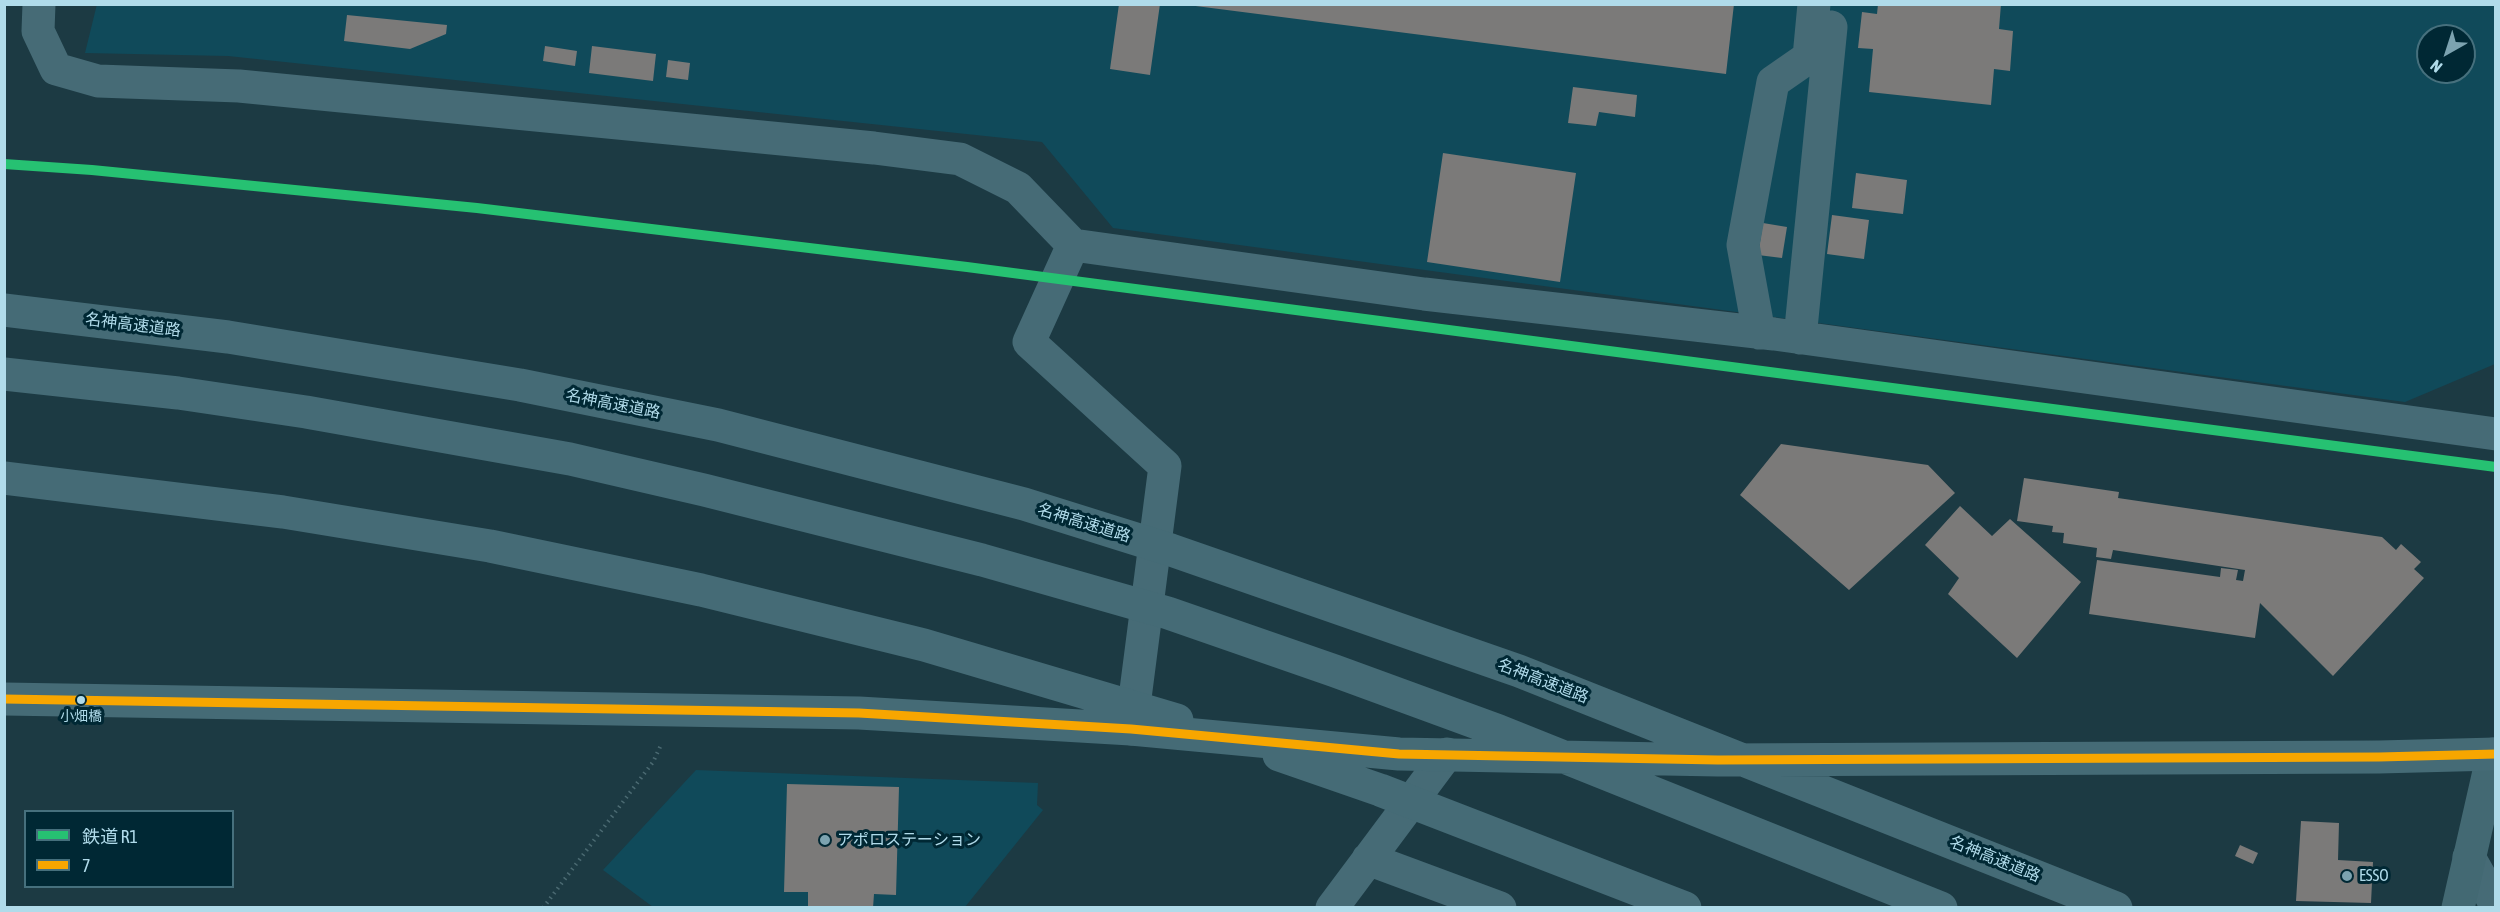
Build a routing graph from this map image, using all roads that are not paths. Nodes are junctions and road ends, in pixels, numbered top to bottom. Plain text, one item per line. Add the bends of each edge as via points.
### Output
1 (39, 4) edge
2 (1814, 4) edge
3 (1833, 4) edge
4 (1073, 245) junction
5 (4, 309) edge
6 (1759, 333) junction
7 (1800, 338) junction
8 (4, 374) edge
9 (2496, 434) edge
10 (4, 478) edge
11 (4, 699) edge
12 (1131, 729) junction
13 (2495, 746) edge
14 (1447, 754) junction
15 (2469, 857) junction
16 (1368, 859) junction
17 (2044, 879) junction
18 (2496, 905) edge
19 (1332, 908) edge
20 (1500, 908) edge
21 (1685, 908) edge
22 (1941, 908) edge
23 (2116, 908) edge
24 (2133, 908) edge
25 (2458, 908) edge

1 - 4 street via 38,32 56,69 98,81 239,86 960,159 1018,188
2 - 6 street via 1809,57 1773,82 1743,245
3 - 7 street
4 - 6 street via 1424,294
4 - 12 street via 1029,342 1165,466
5 - 17 highway, 名神高速道路 via 228,337 520,385 718,425 1024,504 1193,557 1519,671
6 - 7 street
7 - 9 street
8 - 22 highway via 178,393 570,459 982,560 1168,613 1346,675 1510,735
10 - 21 highway via 283,512 490,546 702,590 913,642 1173,718 1380,790
11 - 12 highway via 859,713
12 - 14 highway via 1399,754
13 - 14 highway via 2379,757 1718,760
13 - 15 main road
14 - 16 street
15 - 18 street
15 - 25 main road
16 - 19 street
16 - 20 street
17 - 23 highway, 名神高速道路
17 - 24 highway

